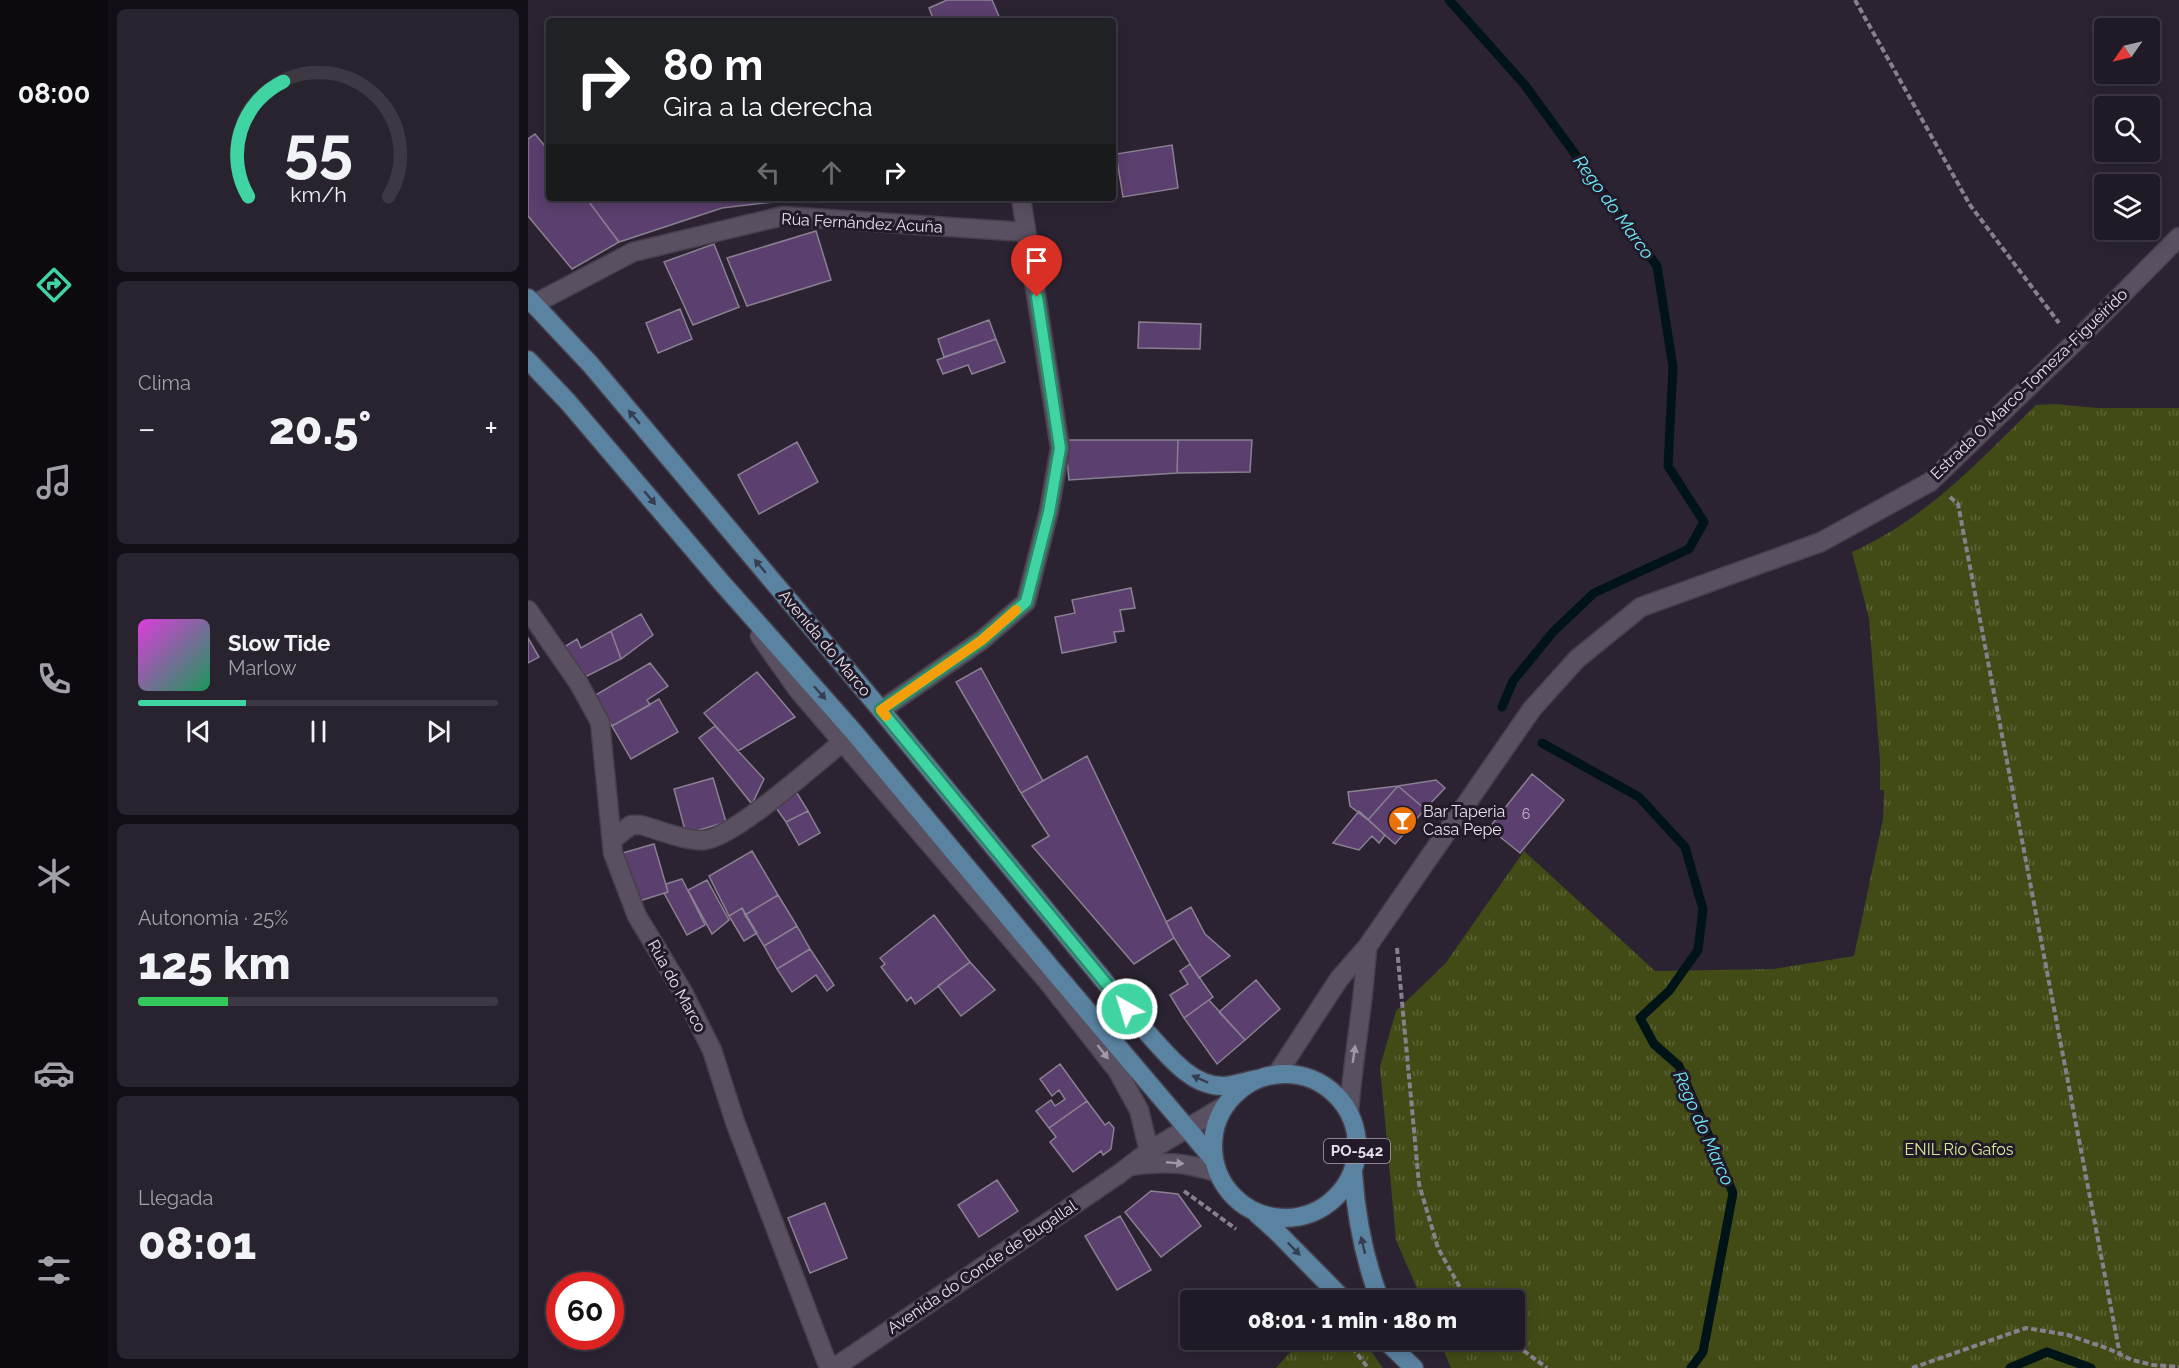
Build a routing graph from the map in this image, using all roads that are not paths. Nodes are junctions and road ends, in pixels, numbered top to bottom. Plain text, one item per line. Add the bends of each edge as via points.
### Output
1 (1021, 201) edge
2 (1026, 232) junction
3 (2179, 237) edge
4 (531, 301) edge
5 (528, 360) edge
6 (528, 610) edge
7 (881, 710) junction
8 (848, 736) junction
9 (612, 840) junction
10 (1367, 947) junction
11 (1277, 1074) junction
12 (1257, 1079) junction
13 (1226, 1104) junction
14 (1350, 1113) junction
15 (1188, 1127) junction
16 (1149, 1151) junction
17 (1130, 1166) junction
18 (1216, 1166) junction
19 (1353, 1172) junction
20 (1251, 1209) junction
21 (1334, 1290) edge
22 (1377, 1290) edge
23 (1396, 1350) edge
24 (1403, 1350) edge
25 (1412, 1365) edge
26 (829, 1368) edge
27 (834, 1368) edge

1 - 2 street
2 - 4 street, Rúa Fernández Acuña via 783,216 633,252
2 - 7 street via 1060,448 1049,512 1026,602 982,640
3 - 10 street, Estrada O Marco-Tomeza-Figueirido via 1930,482 1821,542 1641,606 1577,659 1532,709
7 -> 4 main road, Avenida do Marco / PO-542 via 591,365
5 -> 8 main road, PO-542 via 568,402
6 - 9 street, Rúa do Marco via 578,682 600,722
12 -> 7 main road, Avenida do Marco / PO-542 via 1224,1086 1203,1082 1182,1069 1142,1027
8 - 9 street via 739,824 717,836 703,840 632,825
8 - 15 main road, PO-542
8 -> 16 street via 1117,1070 1139,1110
9 - 26 street, Rúa do Marco via 613,853 637,916 712,1050 735,1122
10 - 11 street, Estrada O Marco-Tomeza-Figueirido via 1339,979
14 -> 10 street
11 - 12 main road, PO-542
11 - 14 main road, PO-542 via 1299,1075 1319,1082 1337,1095
12 - 13 main road, PO-542
13 - 15 street, Avenida do Conde de Bugallal
13 - 18 main road, PO-542 via 1213,1140
14 - 19 main road, PO-542 via 1358,1152
15 - 16 street, Avenida do Conde de Bugallal
15 - 18 main road, PO-542
16 - 17 street, Avenida do Conde de Bugallal
17 -> 18 street, Avenida do Conde de Bugallal via 1172,1162
17 - 27 street, Avenida do Conde de Bugallal
18 - 20 main road, PO-542 via 1232,1194
19 - 20 main road, PO-542 via 1328,1204 1310,1214 1290,1218
22 -> 19 main road via 1363,1248
20 -> 21 main road
23 - 25 main road
24 - 25 main road

